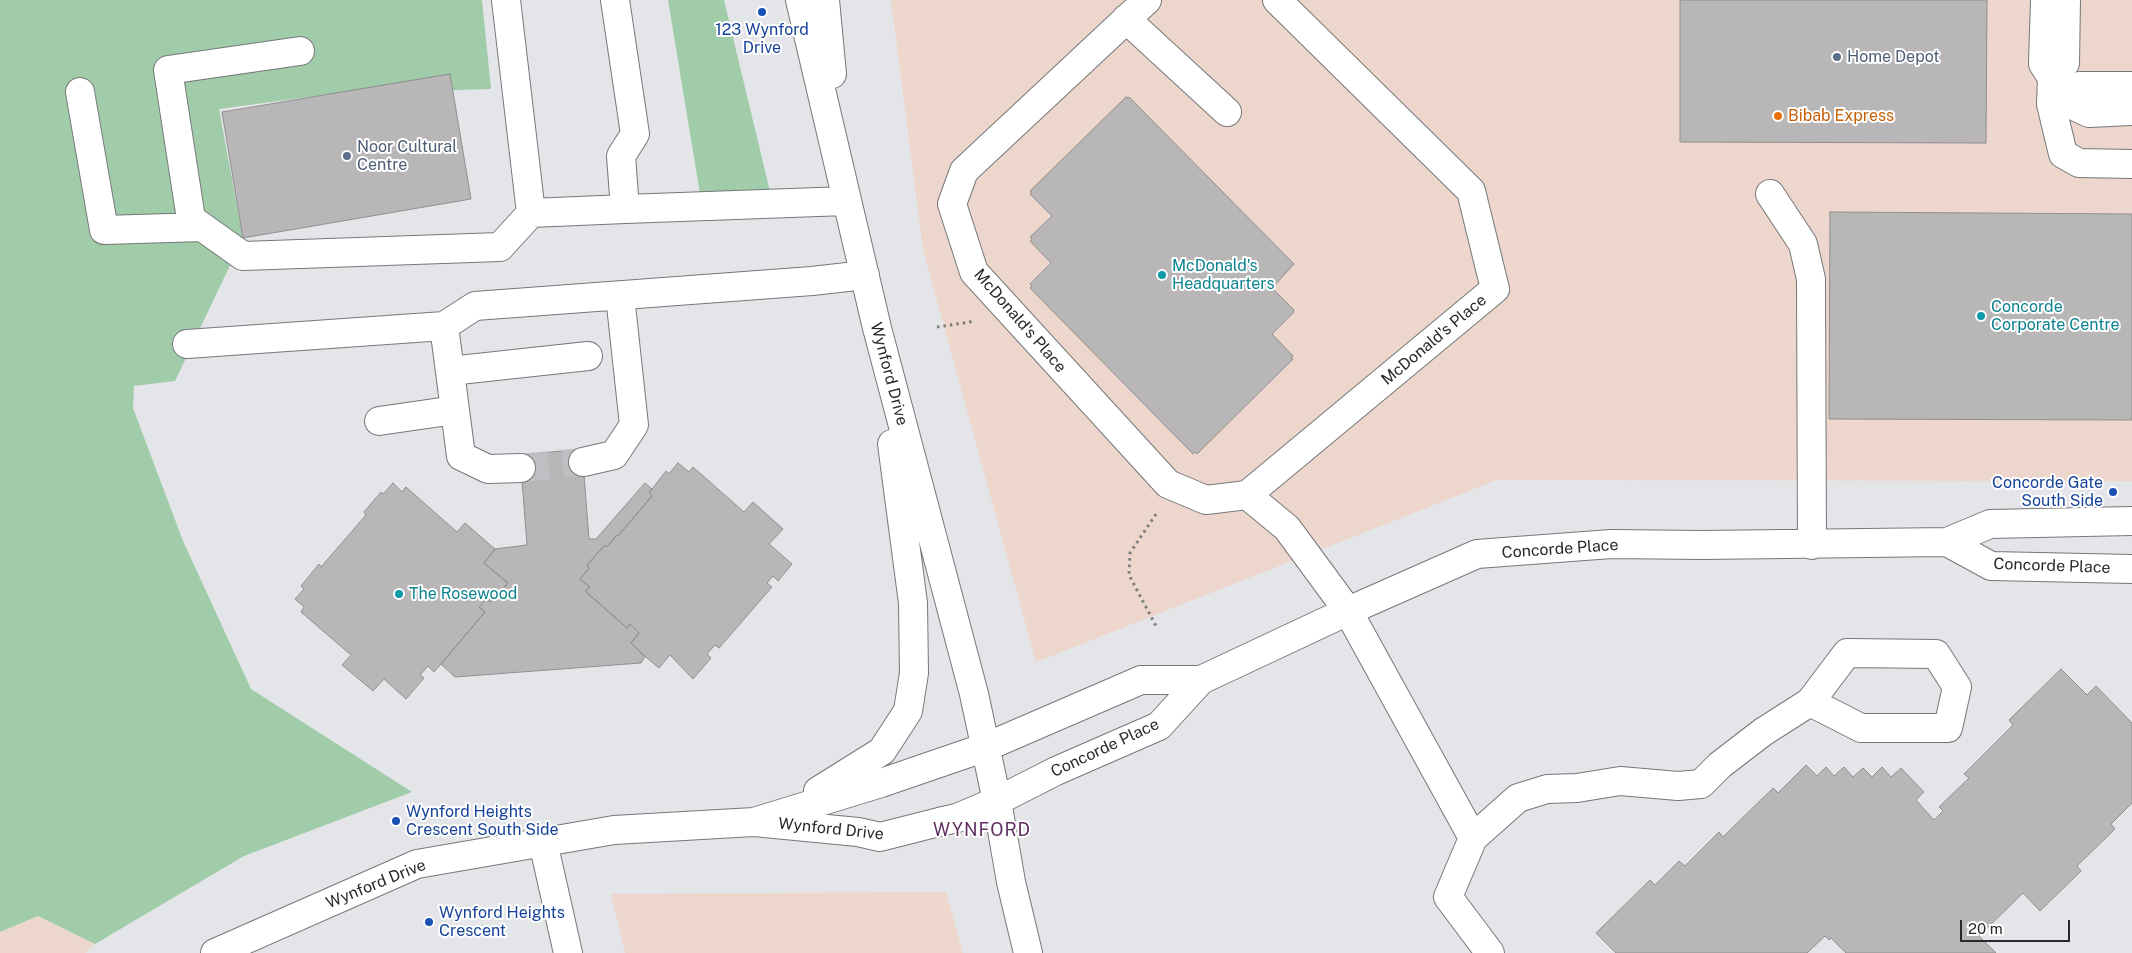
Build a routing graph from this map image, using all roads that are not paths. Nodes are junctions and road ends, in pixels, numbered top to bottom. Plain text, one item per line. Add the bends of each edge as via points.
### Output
1 (506, 0) edge
2 (616, 0) edge
3 (800, 0) edge
4 (825, 0) edge
5 (1146, 0) edge
6 (1277, 0) edge
7 (2045, 0) edge
8 (2066, 0) edge
9 (1126, 19) junction
10 (300, 51) dead end
11 (2132, 86) edge
12 (80, 92) dead end
13 (2057, 95) junction
14 (2132, 111) edge
15 (1227, 112) dead end
16 (2132, 164) edge
17 (841, 173) junction
18 (1770, 194) dead end
19 (846, 201) junction
20 (625, 209) junction
21 (531, 213) junction
22 (202, 227) junction
23 (864, 275) junction
24 (620, 296) junction
25 (444, 326) junction
26 (877, 328) junction
27 (187, 344) dead end
28 (588, 356) dead end
29 (450, 370) junction
30 (455, 410) junction
31 (380, 421) dead end
32 (583, 462) tunnel mouth
33 (521, 468) tunnel mouth
34 (1247, 496) junction
35 (2132, 521) edge
36 (1947, 542) junction
37 (1812, 544) junction
38 (2132, 569) edge
39 (1348, 611) junction
40 (1201, 680) junction
41 (1810, 702) junction
42 (986, 747) junction
43 (997, 801) junction
44 (754, 822) junction
45 (1473, 838) junction
46 (543, 842) junction
47 (216, 953) edge
48 (568, 953) edge
49 (1028, 953) edge
50 (1490, 953) edge

1 - 21 street
2 - 20 street via 635,134 621,156
3 - 17 street, Wynford Drive
4 - 17 street
5 - 9 street, McDonald's Place
6 - 34 street, McDonald's Place via 1471,191 1495,289
7 - 13 street via 2043,64
8 - 13 street via 2064,63
9 - 15 street
9 - 34 street, McDonald's Place via 964,171 952,204 974,272 1168,484 1206,500
10 - 22 street via 168,70 191,219
11 - 13 street via 2080,86
12 - 22 street via 104,230
13 - 14 street via 2089,113
13 - 16 street via 2063,154 2079,163
17 - 19 street, Wynford Drive
18 - 37 street via 1803,244 1811,279
19 - 20 street
19 - 23 street, Wynford Drive
20 - 21 street
21 - 22 street via 500,247 243,256
23 - 24 street
23 - 26 street, Wynford Drive
24 - 25 street via 475,306
24 - 32 street via 634,425 614,455
25 - 27 street
25 - 29 street
26 - 42 street, Wynford Drive
26 - 44 street via 913,603 914,673 908,711 882,751 824,788
28 - 29 street
29 - 30 street
30 - 31 street
30 - 33 street via 461,456 488,469
34 - 39 street via 1287,528
35 - 36 street, Concorde Place via 1990,524
36 - 37 street, Concorde Place
36 - 38 street, Concorde Place via 1991,566
37 - 39 street, Concorde Place via 1611,544 1477,554
39 - 40 street, Concorde Place
39 - 45 street
40 - 42 street, Concorde Place via 1142,680
40 - 43 street, Concorde Place via 1159,726
41 - 41 street via 1847,653 1936,654 1957,688 1948,728 1861,728
41 - 45 street via 1763,732 1701,784 1678,786 1620,781 1547,789 1518,798
42 - 43 street, Wynford Drive
42 - 44 street, Wynford Drive
43 - 44 street, Wynford Drive via 957,818 880,838 858,832
43 - 49 street
44 - 46 street, Wynford Drive via 614,830
45 - 50 street via 1448,897
46 - 47 street, Wynford Drive via 417,864
46 - 48 street

